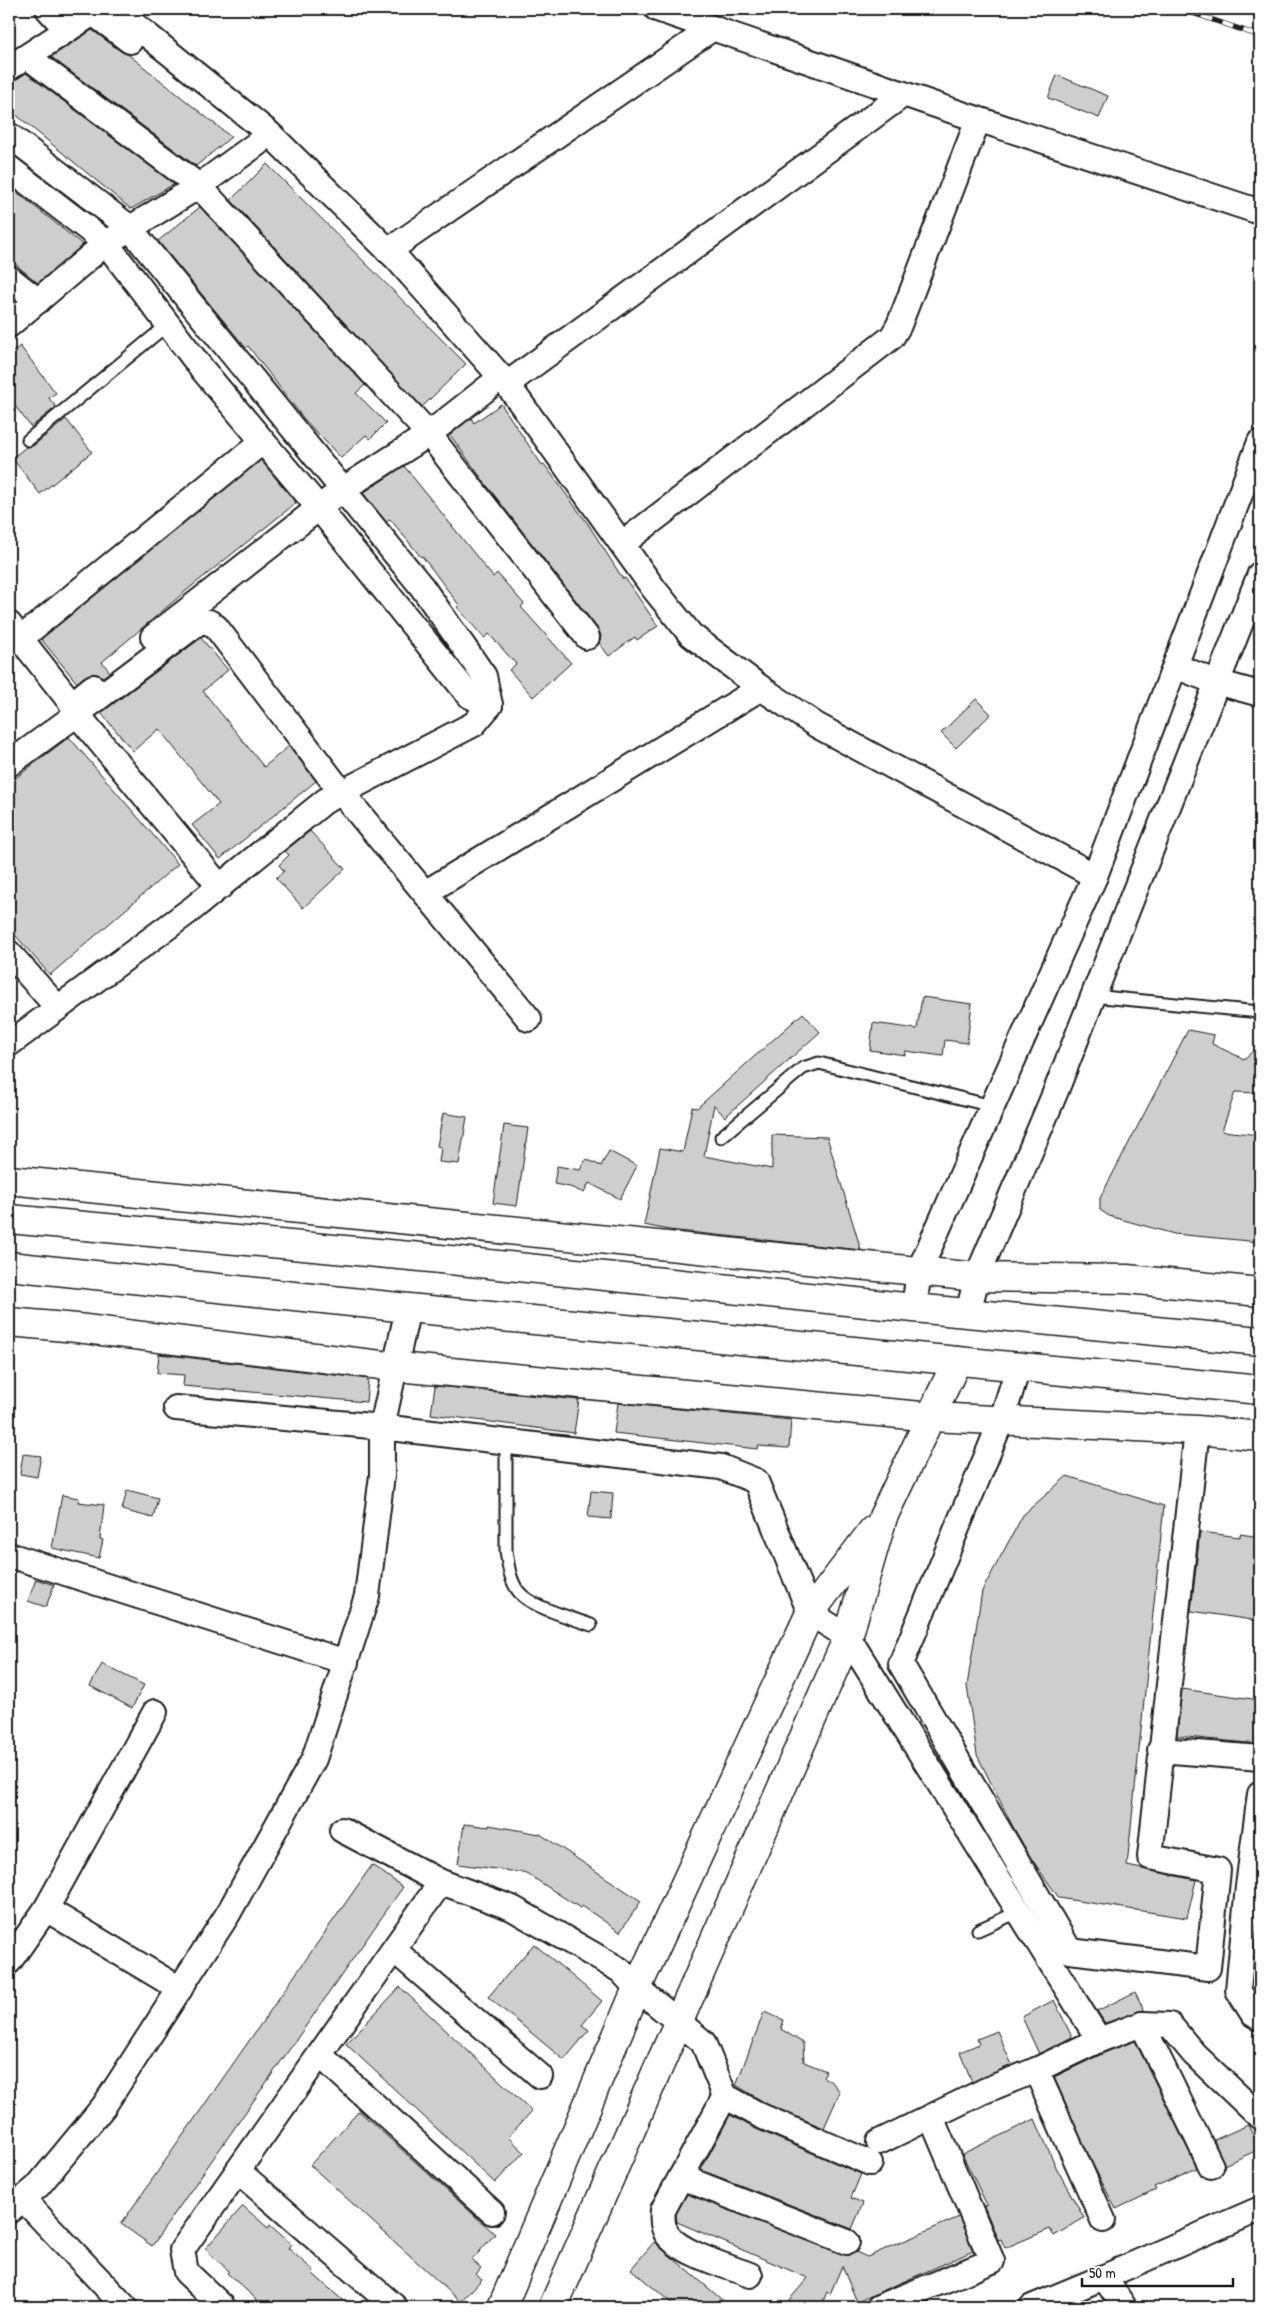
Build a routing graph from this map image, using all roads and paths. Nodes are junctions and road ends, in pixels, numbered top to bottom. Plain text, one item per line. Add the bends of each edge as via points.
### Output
1 (48, 9) edge
2 (115, 9) edge
3 (657, 9) edge
4 (713, 28) junction
5 (67, 30) junction
6 (18, 63) edge
7 (904, 94) junction
8 (978, 120) junction
9 (9, 135) edge
10 (258, 143) junction
11 (9, 168) edge
12 (199, 186) junction
13 (1260, 212) edge
14 (129, 227) junction
15 (106, 243) junction
16 (388, 251) junction
17 (9, 278) edge
18 (38, 301) junction
19 (9, 325) edge
20 (167, 326) junction
21 (229, 350) junction
22 (202, 369) junction
23 (499, 385) junction
24 (429, 434) junction
25 (28, 440) dead end
26 (262, 442) junction
27 (1260, 442) edge
28 (342, 490) junction
29 (319, 508) junction
30 (622, 544) junction
31 (1260, 574) edge
32 (422, 587) junction
33 (399, 606) junction
34 (651, 608) dead end
35 (14, 631) edge
36 (587, 637) dead end
37 (1174, 666) junction
38 (1216, 682) junction
39 (761, 688) junction
40 (1260, 694) edge
41 (490, 705) junction
42 (77, 714) junction
43 (9, 764) edge
44 (342, 793) junction
45 (1095, 876) junction
46 (220, 887) junction
47 (426, 893) junction
48 (9, 954) edge
49 (1092, 996) junction
50 (58, 1008) junction
51 (1260, 1012) edge
52 (529, 1019) dead end
53 (9, 1044) edge
54 (992, 1106) junction
55 (721, 1137) dead end
56 (9, 1180) edge
57 (9, 1219) edge
58 (424, 1223) junction
59 (420, 1257) junction
60 (9, 1266) edge
61 (919, 1271) junction
62 (977, 1277) junction
63 (1260, 1292) edge
64 (408, 1308) junction
65 (914, 1308) junction
66 (968, 1313) junction
67 (9, 1322) edge
68 (1260, 1341) edge
69 (957, 1361) junction
70 (397, 1367) junction
71 (1018, 1368) junction
72 (1260, 1390) edge
73 (176, 1408) dead end
74 (932, 1416) junction
75 (1002, 1419) junction
76 (382, 1427) junction
77 (1197, 1430) junction
78 (1260, 1436) edge
79 (506, 1442) junction
80 (883, 1517) junction
81 (9, 1555) edge
82 (810, 1613) junction
83 (591, 1625) dead end
84 (848, 1637) junction
85 (346, 1662) junction
86 (155, 1712) dead end
87 (1160, 1750) junction
88 (1260, 1758) edge
89 (1260, 1794) edge
90 (342, 1830) dead end
91 (441, 1882) junction
92 (1254, 1886) edge
93 (46, 1909) junction
94 (1018, 1912) junction
95 (978, 1930) dead end
96 (1251, 1941) edge
97 (394, 1950) junction
98 (9, 1962) edge
99 (637, 1988) junction
100 (180, 1990) junction
101 (1260, 2018) edge
102 (678, 2022) junction
103 (1142, 2024) junction
104 (1099, 2040) junction
105 (320, 2055) junction
106 (1036, 2070) junction
107 (540, 2076) dead end
108 (725, 2096) junction
109 (931, 2117) junction
110 (1260, 2117) edge
111 (1211, 2166) dead end
112 (238, 2171) junction
113 (681, 2177) junction
114 (16, 2205) edge
115 (1260, 2209) edge
116 (492, 2212) dead end
117 (1103, 2220) dead end
118 (847, 2242) dead end
119 (750, 2275) dead end
120 (1104, 2277) junction
121 (125, 2307) edge
122 (223, 2307) edge
123 (395, 2307) edge
124 (502, 2307) edge
125 (553, 2307) edge
126 (879, 2307) edge
127 (1032, 2307) edge
128 (1124, 2307) edge

1 - 5 street
2 - 16 street via 270,134
3 - 4 street
4 - 7 street
4 - 16 street
5 - 6 street
5 - 10 street via 93,13
6 - 12 street
7 - 8 street
7 - 23 street
8 - 13 street
8 - 30 street via 892,337
9 - 14 street
10 - 12 street
10 - 23 street
11 - 15 street
12 - 14 street
12 - 24 street
14 - 15 street
14 - 21 street
15 - 18 street
15 - 20 street
16 - 23 street
17 - 18 street
18 - 19 street
20 - 22 street
20 - 25 lane
21 - 22 street
21 - 28 street
22 - 26 street
23 - 24 street
23 - 30 street
23 - 34 street
24 - 28 street
24 - 36 street
26 - 29 street
26 - 35 street
27 - 37 street
28 - 29 street
28 - 32 street
29 - 33 street
29 - 35 street via 190,607 72,704
30 - 39 street via 691,635
31 - 38 street
32 - 33 street
32 - 41 street via 484,676
33 - 41 street via 470,696
37 - 38 street
37 - 45 street
38 - 40 street
38 - 49 street
39 - 45 street via 816,725
39 - 47 street
41 - 44 street via 474,724
42 - 43 street
42 - 44 street via 198,622 209,622
42 - 46 street
44 - 46 street via 325,801
44 - 47 street
45 - 54 street
46 - 50 street
47 - 52 street
48 - 50 street
49 - 51 lane
49 - 62 street
50 - 53 street
54 - 55 lane via 819,1063 803,1068
54 - 61 street
56 - 58 street
57 - 59 street
58 - 59 street
58 - 61 street
59 - 65 street
60 - 64 street
61 - 62 street
61 - 65 street
62 - 63 street via 1127,1279
62 - 66 street
64 - 69 street
64 - 70 street
65 - 66 street
66 - 68 street
67 - 70 street
69 - 71 street
69 - 74 street
70 - 74 street
70 - 76 street
71 - 72 street
71 - 75 street
73 - 76 street
74 - 75 street
74 - 80 street
75 - 77 street
75 - 87 street via 901,1664 1070,1951 1208,1968 1218,1870 1150,1857
76 - 79 street
76 - 85 street via 382,1475 367,1596
77 - 78 street
77 - 87 street
79 - 82 street via 721,1467 756,1481
79 - 83 lane via 506,1550 514,1585 523,1596
80 - 82 street
80 - 84 street
81 - 85 street
82 - 84 street
82 - 99 street
84 - 94 street
84 - 102 street
85 - 100 street via 314,1759 228,1914
86 - 93 street
87 - 88 street
89 - 92 street
90 - 91 street
91 - 97 street
91 - 99 street via 512,1908 620,1970
92 - 96 street
93 - 98 street
93 - 100 street
94 - 95 lane
94 - 104 street
96 - 101 street via 1238,1990 1253,2014
97 - 105 street
97 - 107 street
99 - 102 street
99 - 124 street
100 - 114 street via 104,2106 38,2186
102 - 108 street via 703,2042
102 - 125 street
103 - 104 street
103 - 110 street via 1170,2025 1194,2054
103 - 111 street
104 - 106 street
105 - 112 street
105 - 116 street
106 - 109 street
106 - 117 street
108 - 109 street via 761,2116 875,2152
108 - 113 street
109 - 126 street via 992,2261
112 - 122 street via 182,2250 186,2272
112 - 123 street
113 - 118 street
113 - 119 street via 663,2210 662,2224 667,2234 680,2246
114 - 121 street
115 - 120 street
120 - 127 street
120 - 128 street

